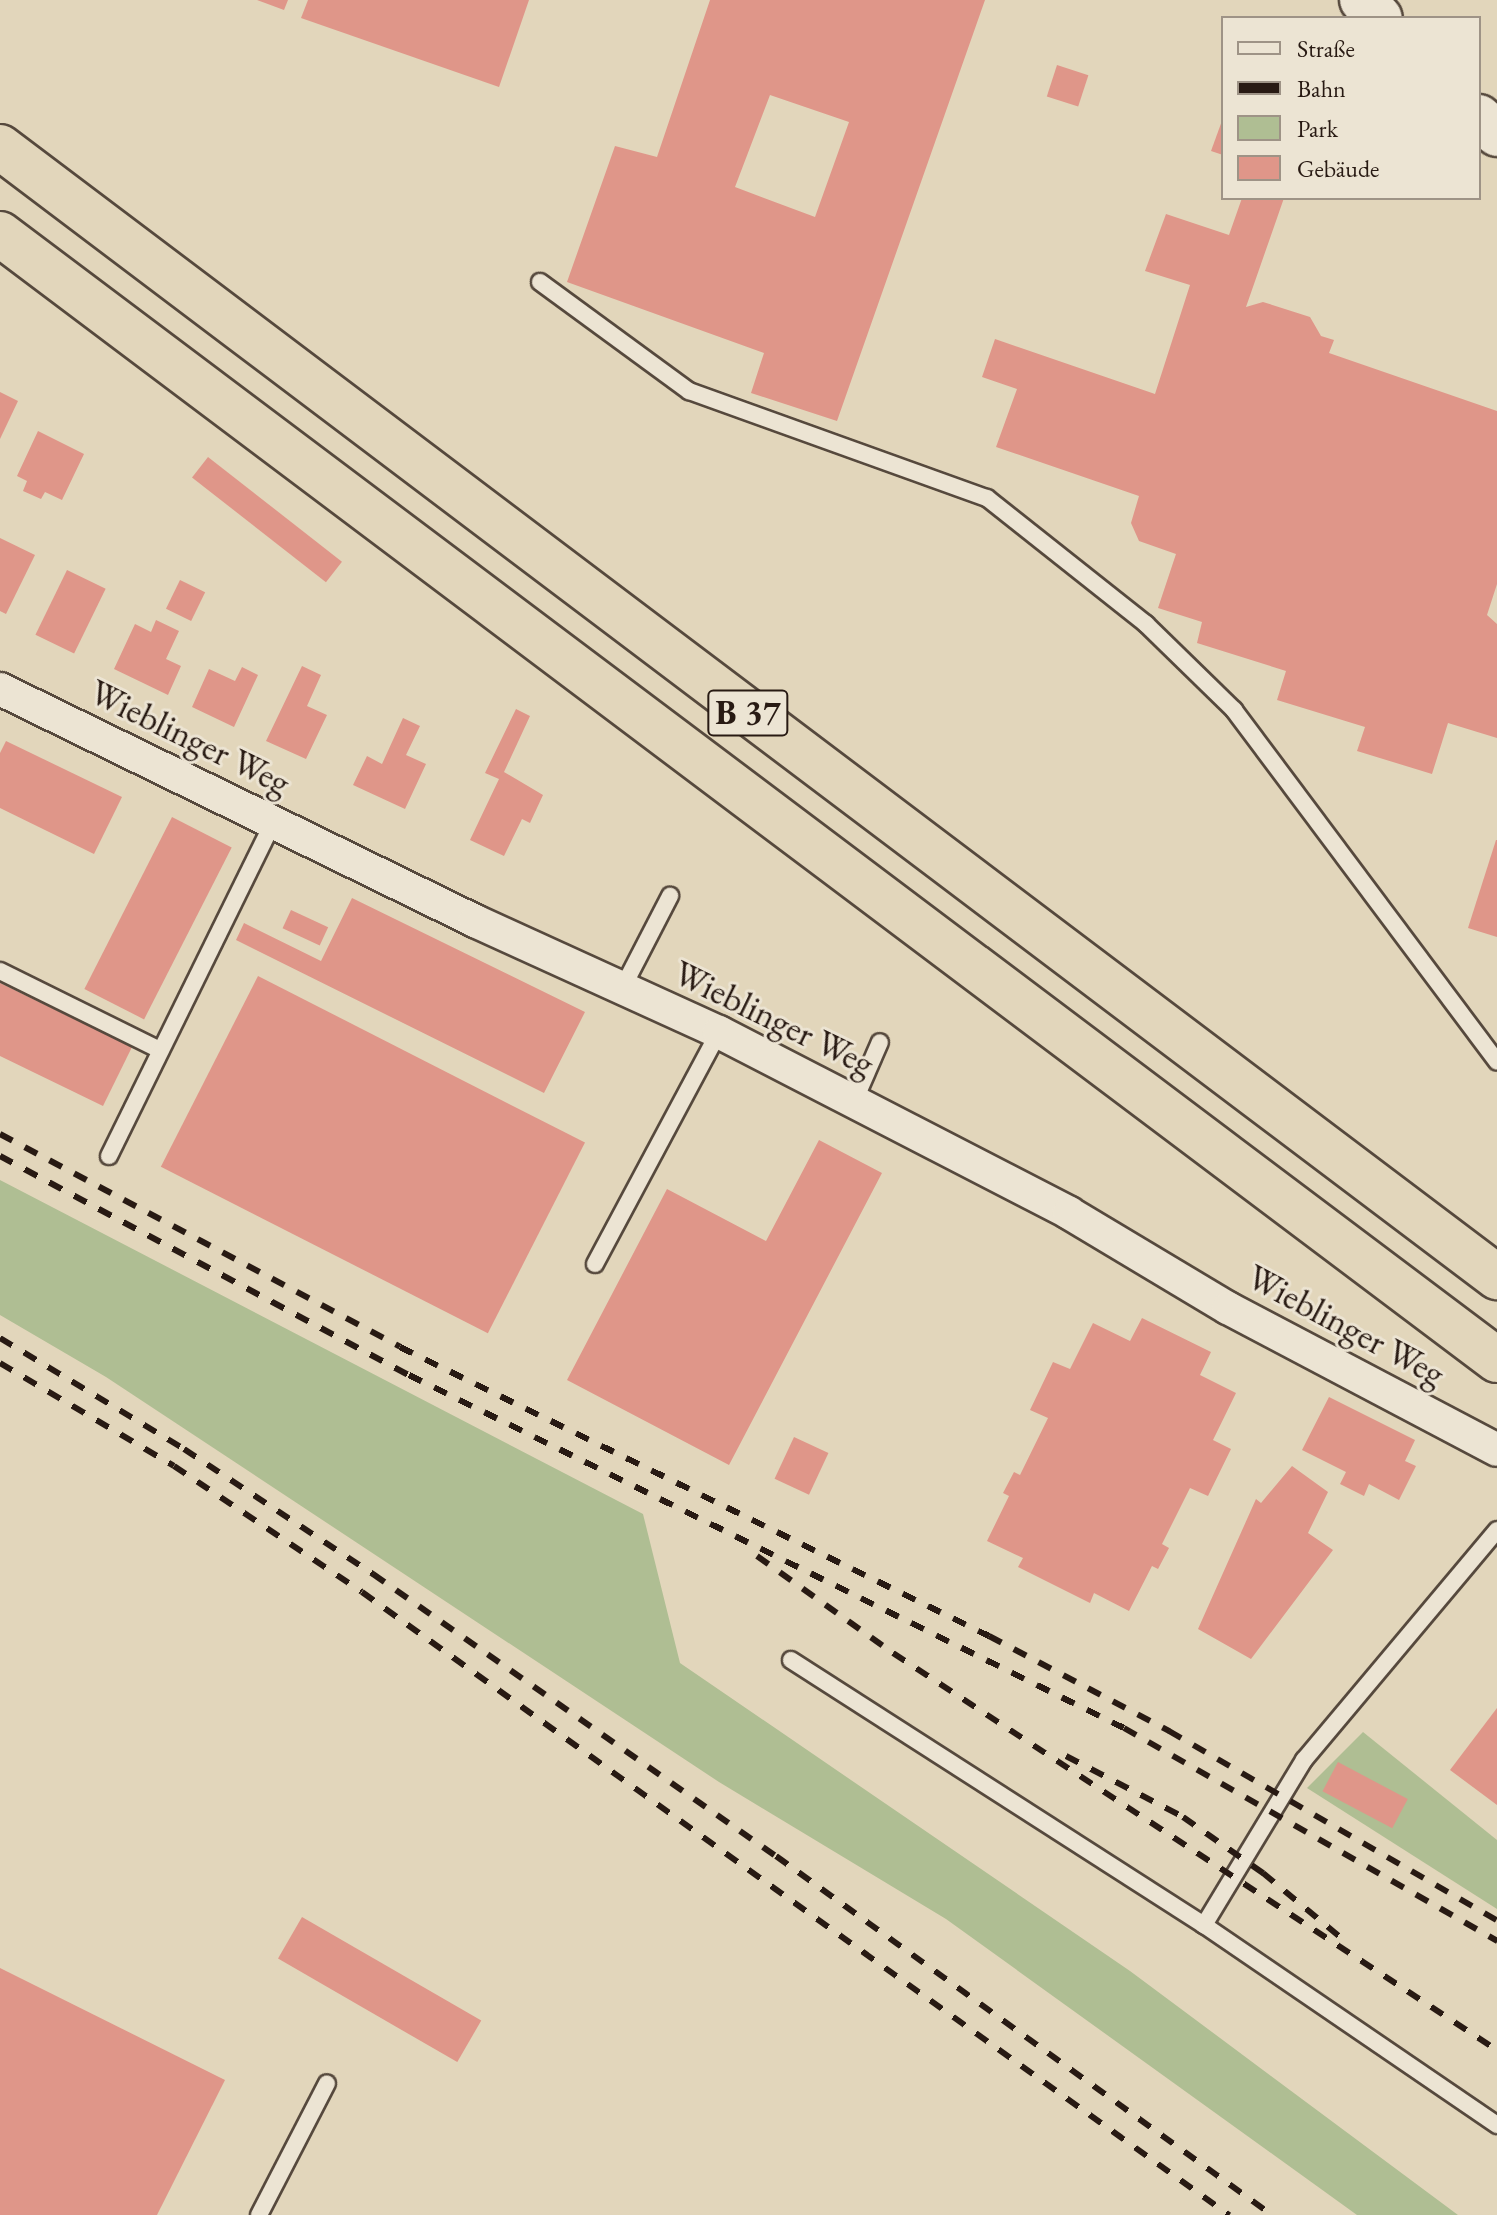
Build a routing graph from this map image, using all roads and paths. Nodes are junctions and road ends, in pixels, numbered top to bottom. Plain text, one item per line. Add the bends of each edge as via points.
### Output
1 (1362, 0) edge
2 (1378, 16) edge
3 (1481, 119) edge
4 (1497, 134) edge
5 (0, 147) edge
6 (0, 234) edge
7 (540, 282) dead end
8 (0, 689) edge
9 (273, 822) junction
10 (670, 896) dead end
11 (0, 971) edge
12 (622, 989) junction
13 (719, 1032) junction
14 (880, 1042) dead end
15 (160, 1050) junction
16 (1497, 1062) edge
17 (854, 1102) junction
18 (109, 1156) dead end
19 (595, 1264) dead end
20 (1497, 1277) edge
21 (1497, 1360) edge
22 (1497, 1450) edge
23 (1497, 1530) edge
24 (791, 1660) dead end
25 (1204, 1925) junction
26 (327, 2083) dead end
27 (1497, 2125) edge
28 (259, 2215) edge

1 - 2 street
3 - 4 street
5 - 20 highway, B 37
6 - 21 highway, B 37
7 - 16 lane via 689,391 987,498 1146,624 1234,710
8 - 9 street, Wieblinger Weg
9 - 12 street, Wieblinger Weg
9 - 15 lane
10 - 12 lane
11 - 15 lane
12 - 13 street, Wieblinger Weg
13 - 17 street, Wieblinger Weg
13 - 19 lane
14 - 17 lane
15 - 18 lane
17 - 22 street, Wieblinger Weg via 1057,1207 1228,1308
23 - 25 lane via 1304,1760
24 - 25 lane
25 - 27 lane
26 - 28 lane

